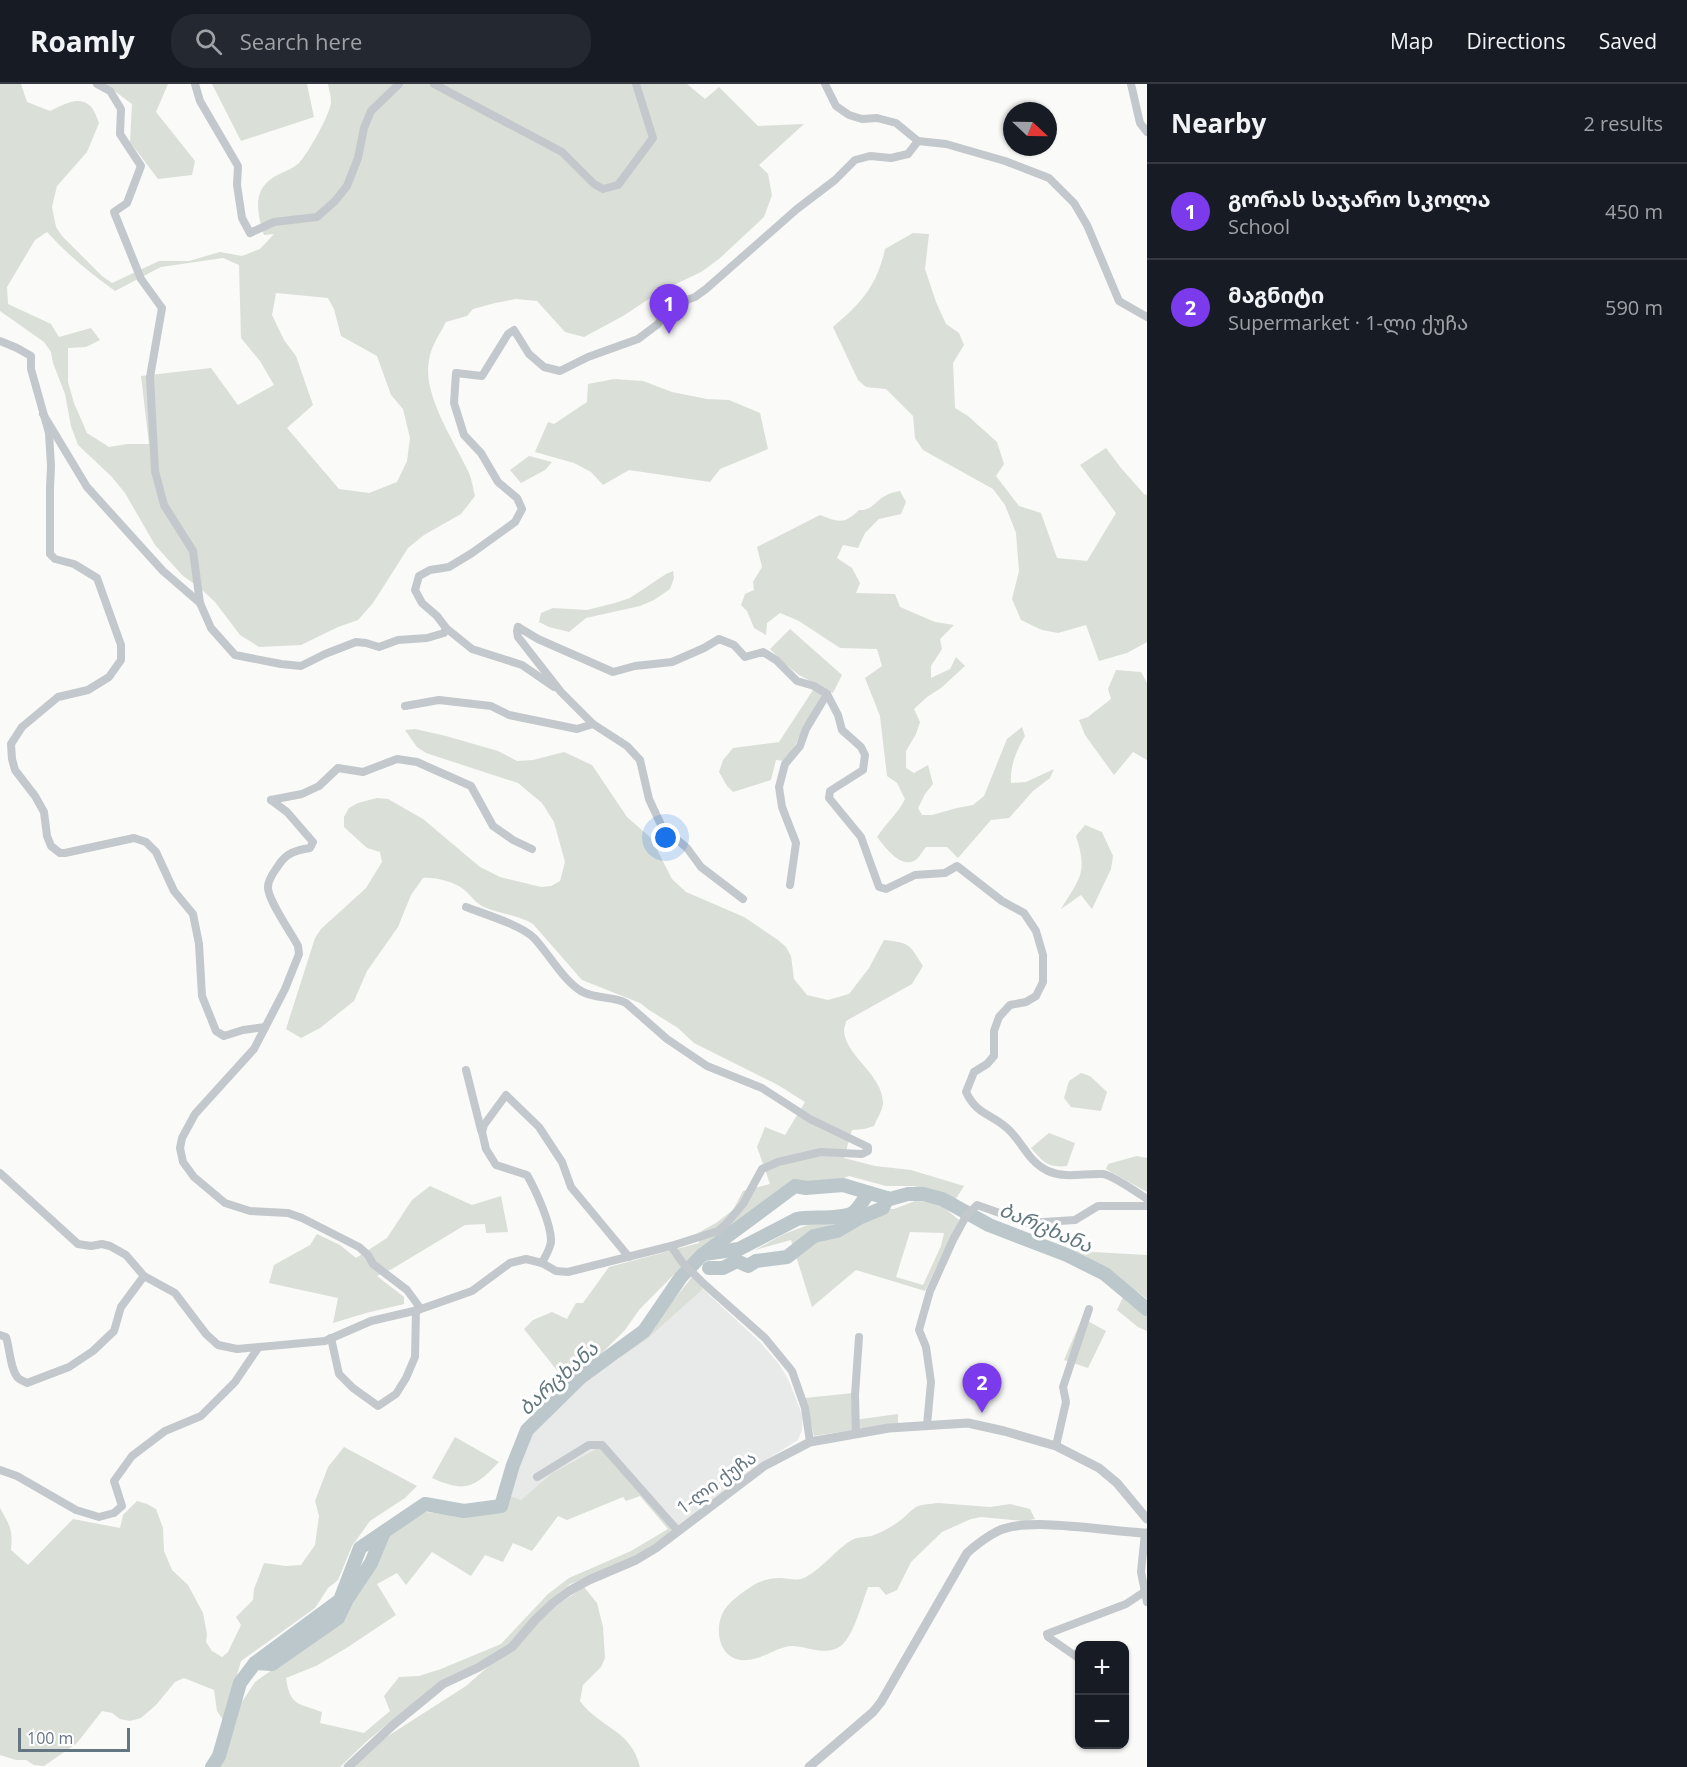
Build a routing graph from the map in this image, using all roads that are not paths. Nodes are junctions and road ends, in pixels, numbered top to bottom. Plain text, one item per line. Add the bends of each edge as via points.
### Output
1 (97, 84) edge
2 (195, 84) edge
3 (399, 84) edge
4 (434, 84) edge
5 (636, 84) edge
6 (825, 84) edge
7 (1131, 84) edge
8 (1147, 132) edge
9 (918, 141) junction
10 (1147, 316) edge
11 (0, 341) edge
12 (43, 414) junction
13 (200, 603) junction
14 (446, 628) junction
15 (561, 692) junction
16 (827, 694) junction
17 (405, 706) dead end
18 (593, 724) junction
19 (532, 849) dead end
20 (790, 885) dead end
21 (743, 899) dead end
22 (466, 907) dead end
23 (265, 1027) junction
24 (466, 1070) dead end
25 (482, 1132) junction
26 (0, 1173) edge
27 (1147, 1199) edge
28 (1147, 1206) edge
29 (672, 1246) junction
30 (629, 1257) junction
31 (542, 1263) junction
32 (144, 1276) junction
33 (1089, 1309) dead end
34 (417, 1310) junction
35 (0, 1335) edge
36 (859, 1337) dead end
37 (331, 1338) junction
38 (258, 1348) junction
39 (927, 1425) junction
40 (856, 1434) junction
41 (810, 1442) junction
42 (1056, 1446) junction
43 (0, 1470) edge
44 (537, 1477) dead end
45 (1147, 1519) edge
46 (678, 1531) junction
47 (1146, 1533) edge
48 (1144, 1592) junction
49 (1147, 1602) edge
50 (1075, 1656) edge
51 (348, 1767) edge
52 (809, 1767) edge

1 - 13 street via 110,91 121,109 120,134 141,166 127,202 114,212 141,279 162,308 150,377 155,471 164,506 193,551
2 - 3 street via 200,101 238,166 242,218 250,233 274,222 317,218 335,201 347,186 358,158 370,111
4 - 5 street via 562,152 603,189 618,185 653,138
6 - 9 street via 836,106 849,115 896,123
7 - 8 street via 1140,123
9 - 10 street via 946,144 1049,178 1074,203 1088,225 1119,300
9 - 14 street via 908,154 855,160 706,289 673,305 658,324 638,339 560,371 544,367 528,354 514,330 482,376 456,373 454,403 464,435 522,509 515,522 472,553 449,567 419,576 415,590
11 - 12 street via 31,356
12 - 13 street via 87,487 163,571
12 - 23 street via 49,433 51,466 50,554 97,578 121,645 121,660 109,677 88,690 58,697 22,727 11,744 15,770 44,812 47,836 60,853 134,838 146,842 156,852 174,891 193,914 202,996 216,1031 224,1036
13 - 14 street via 211,627 235,655 291,665 301,666 356,642 379,647 398,640 435,636
14 - 15 street via 472,649 522,665
15 - 16 street via 518,637 518,627 613,672 672,662 719,639 734,645 746,657 763,652 797,681
15 - 18 street
16 - 20 street via 806,729 801,746 785,764 778,787 796,843
16 - 27 street via 842,730 865,756 863,770 830,791 829,798 861,837 879,887 886,889 915,875 945,873 957,866 1024,913 1035,931 1043,954 1043,982 1036,996 1010,1005 999,1017 993,1056 974,1072 966,1092 974,1107 1005,1126 1032,1160 1047,1171 1066,1176 1106,1174
17 - 18 street via 440,700 492,706 509,715 577,729
18 - 21 street via 627,746 640,760 649,799 662,827 701,867
19 - 23 street via 493,826 471,786 417,762 397,759 363,772 338,768 319,786 272,800 313,842 310,848 284,857 268,886 299,954
22 - 29 street via 532,936 583,993 626,1003 667,1039 707,1066 762,1088 810,1119 868,1147 862,1154 821,1152 762,1169 743,1204 718,1232
23 - 34 street via 254,1049 195,1114 182,1138 183,1162 194,1177 225,1203 302,1218 359,1247 373,1264 407,1290 418,1305
24 - 25 street
25 - 30 street via 506,1095 539,1127 562,1162 571,1187
25 - 31 street via 496,1165 527,1175 534,1187 551,1243
26 - 32 street via 78,1244 110,1246 126,1255
28 - 39 street via 1098,1206 1075,1220 1028,1223 977,1205 953,1240 930,1291 919,1330 927,1347 931,1382
29 - 30 street
29 - 41 street via 682,1262 765,1338 792,1371 805,1408
30 - 31 street via 568,1272
31 - 34 street via 526,1259 510,1263 472,1291
32 - 35 street via 121,1307 114,1331 69,1367 27,1383 18,1377 6,1337
32 - 38 street via 175,1293 218,1345
33 - 42 street via 1063,1387 1066,1402
34 - 37 street via 371,1321
34 - 37 street via 415,1357 396,1394 378,1406 339,1374
36 - 40 street
37 - 38 street
38 - 43 street via 235,1382 201,1416 165,1431 132,1455 114,1481 122,1506 114,1513 99,1516 76,1510
39 - 40 street, 1-ლი ქუჩა
39 - 42 street, 1-ლი ქუჩა via 968,1423
40 - 41 street, 1-ლი ქუჩა
41 - 46 street, 1-ლი ქუჩა via 764,1466
42 - 45 street, 1-ლი ქუჩა via 1099,1468
44 - 46 street via 589,1445 602,1445
46 - 51 street, 1-ლი ქუჩა via 636,1560 569,1591 536,1619 512,1647 442,1684
47 - 48 street via 1141,1572
47 - 52 street via 1020,1525 999,1530 980,1541 968,1553 881,1702
48 - 49 street
48 - 50 street via 1126,1604 1047,1634

